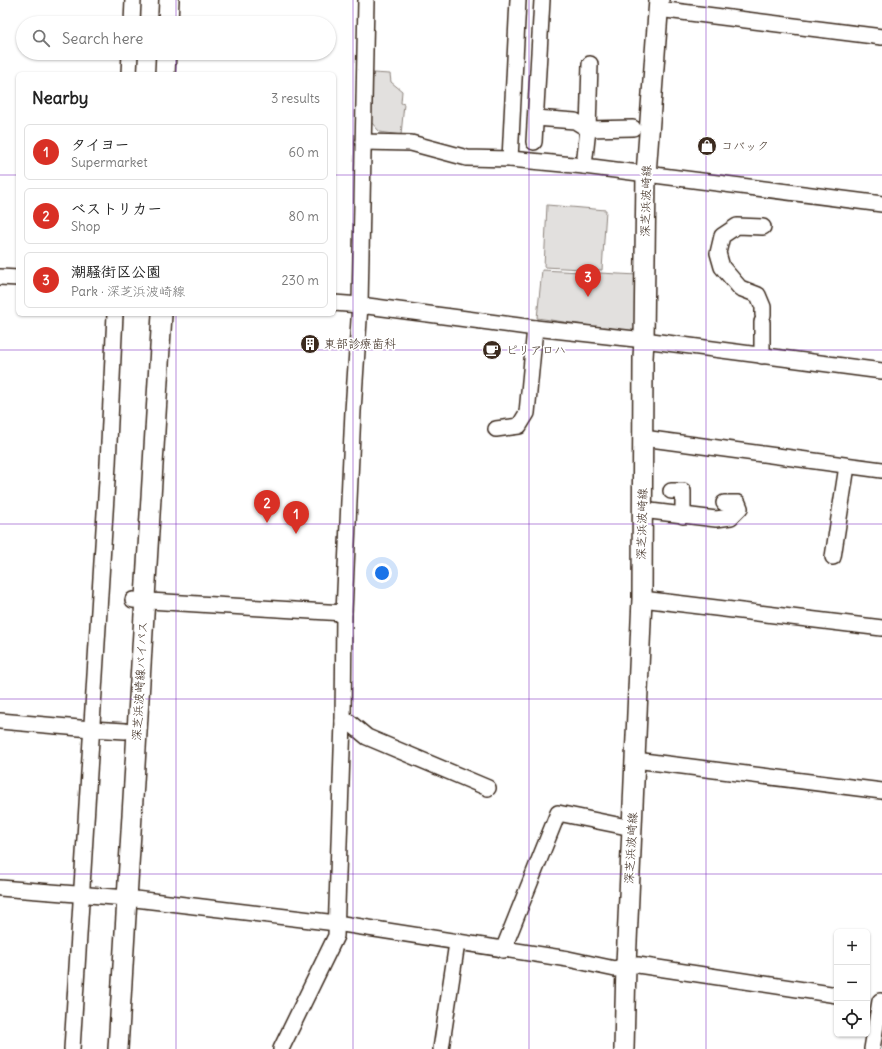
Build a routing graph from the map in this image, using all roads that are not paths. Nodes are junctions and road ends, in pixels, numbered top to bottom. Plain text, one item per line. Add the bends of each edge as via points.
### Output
1 (133, 0) edge
2 (169, 0) edge
3 (180, 0) edge
4 (366, 0) edge
5 (518, 0) edge
6 (542, 0) edge
7 (658, 4) edge
8 (132, 16) edge
9 (168, 16) edge
10 (179, 16) edge
11 (882, 37) edge
12 (130, 60) edge
13 (166, 60) edge
14 (177, 60) edge
15 (590, 64) dead end
16 (129, 72) edge
17 (165, 72) edge
18 (176, 72) edge
19 (536, 118) junction
20 (633, 128) dead end
21 (588, 129) junction
22 (363, 142) junction
23 (534, 142) dead end
24 (510, 159) junction
25 (584, 166) junction
26 (646, 174) junction
27 (882, 204) edge
28 (763, 227) dead end
29 (0, 277) edge
30 (16, 278) edge
31 (336, 303) edge
32 (360, 305) junction
33 (115, 316) edge
34 (151, 316) edge
35 (162, 316) edge
36 (535, 328) junction
37 (644, 340) junction
38 (762, 356) junction
39 (882, 371) edge
40 (496, 429) dead end
41 (643, 438) junction
42 (847, 466) junction
43 (882, 470) edge
44 (671, 490) dead end
45 (724, 503) dead end
46 (642, 510) junction
47 (683, 516) junction
48 (833, 557) dead end
49 (642, 599) junction
50 (139, 601) junction
51 (344, 613) junction
52 (882, 628) edge
53 (0, 721) edge
54 (343, 721) junction
55 (92, 729) junction
56 (125, 731) junction
57 (635, 760) junction
58 (488, 788) dead end
59 (882, 791) edge
60 (632, 828) junction
61 (0, 888) edge
62 (81, 893) junction
63 (122, 898) junction
64 (336, 923) junction
65 (458, 943) junction
66 (503, 950) junction
67 (626, 965) junction
68 (834, 995) edge
69 (876, 1001) edge
70 (72, 1049) edge
71 (107, 1049) edge
72 (118, 1049) edge
73 (281, 1049) edge
74 (441, 1049) edge
75 (624, 1049) edge
76 (872, 1049) edge

1 - 8 street
2 - 9 main road
3 - 10 main road
4 - 22 street
5 - 24 street
6 - 19 street
7 - 11 street
7 - 26 main road, 深芝浜波崎線
12 - 16 street
13 - 17 main road
14 - 18 main road
15 - 21 street
19 - 21 street via 575,121
19 - 23 street
20 - 21 street
21 - 25 street
22 - 24 street via 411,143 467,158
22 - 32 street
24 - 25 street
25 - 26 street
26 - 27 street
26 - 37 main road, 深芝浜波崎線
28 - 38 street via 737,226 722,236 718,254 722,267 740,288 758,295 763,307
29 - 30 street
31 - 32 street
32 - 36 street
32 - 51 street
33 - 55 street
34 - 50 main road, 深芝浜波崎線バイパス
35 - 50 main road, 深芝浜波崎線バイパス
36 - 37 street
36 - 40 street via 527,413 519,426
37 - 38 street
37 - 41 main road, 深芝浜波崎線
38 - 39 street
41 - 42 street
41 - 46 main road, 深芝浜波崎線
42 - 43 street
42 - 48 street
44 - 47 street via 683,491
45 - 47 street via 738,503 740,508 731,517 716,519
46 - 47 street
46 - 49 main road, 深芝浜波崎線
49 - 52 street
49 - 57 main road, 深芝浜波崎線
50 - 51 street
50 - 56 main road, 深芝浜波崎線バイパス
50 - 63 main road, 深芝浜波崎線バイパス
51 - 54 street
53 - 55 street
54 - 58 street via 350,722 367,737
54 - 64 street
55 - 56 street
55 - 62 street
56 - 63 main road, 深芝浜波崎線バイパス
57 - 59 street
57 - 60 main road, 深芝浜波崎線
60 - 66 street via 558,813
60 - 67 main road, 深芝浜波崎線
61 - 62 street
62 - 63 street
62 - 70 street
63 - 64 street
63 - 71 main road, 深芝浜波崎線バイパス
63 - 72 main road, 深芝浜波崎線バイパス
64 - 65 street
64 - 73 street via 336,936
65 - 66 street
65 - 74 street
66 - 67 street via 615,969
67 - 68 street
67 - 75 main road, 深芝浜波崎線
69 - 76 street

